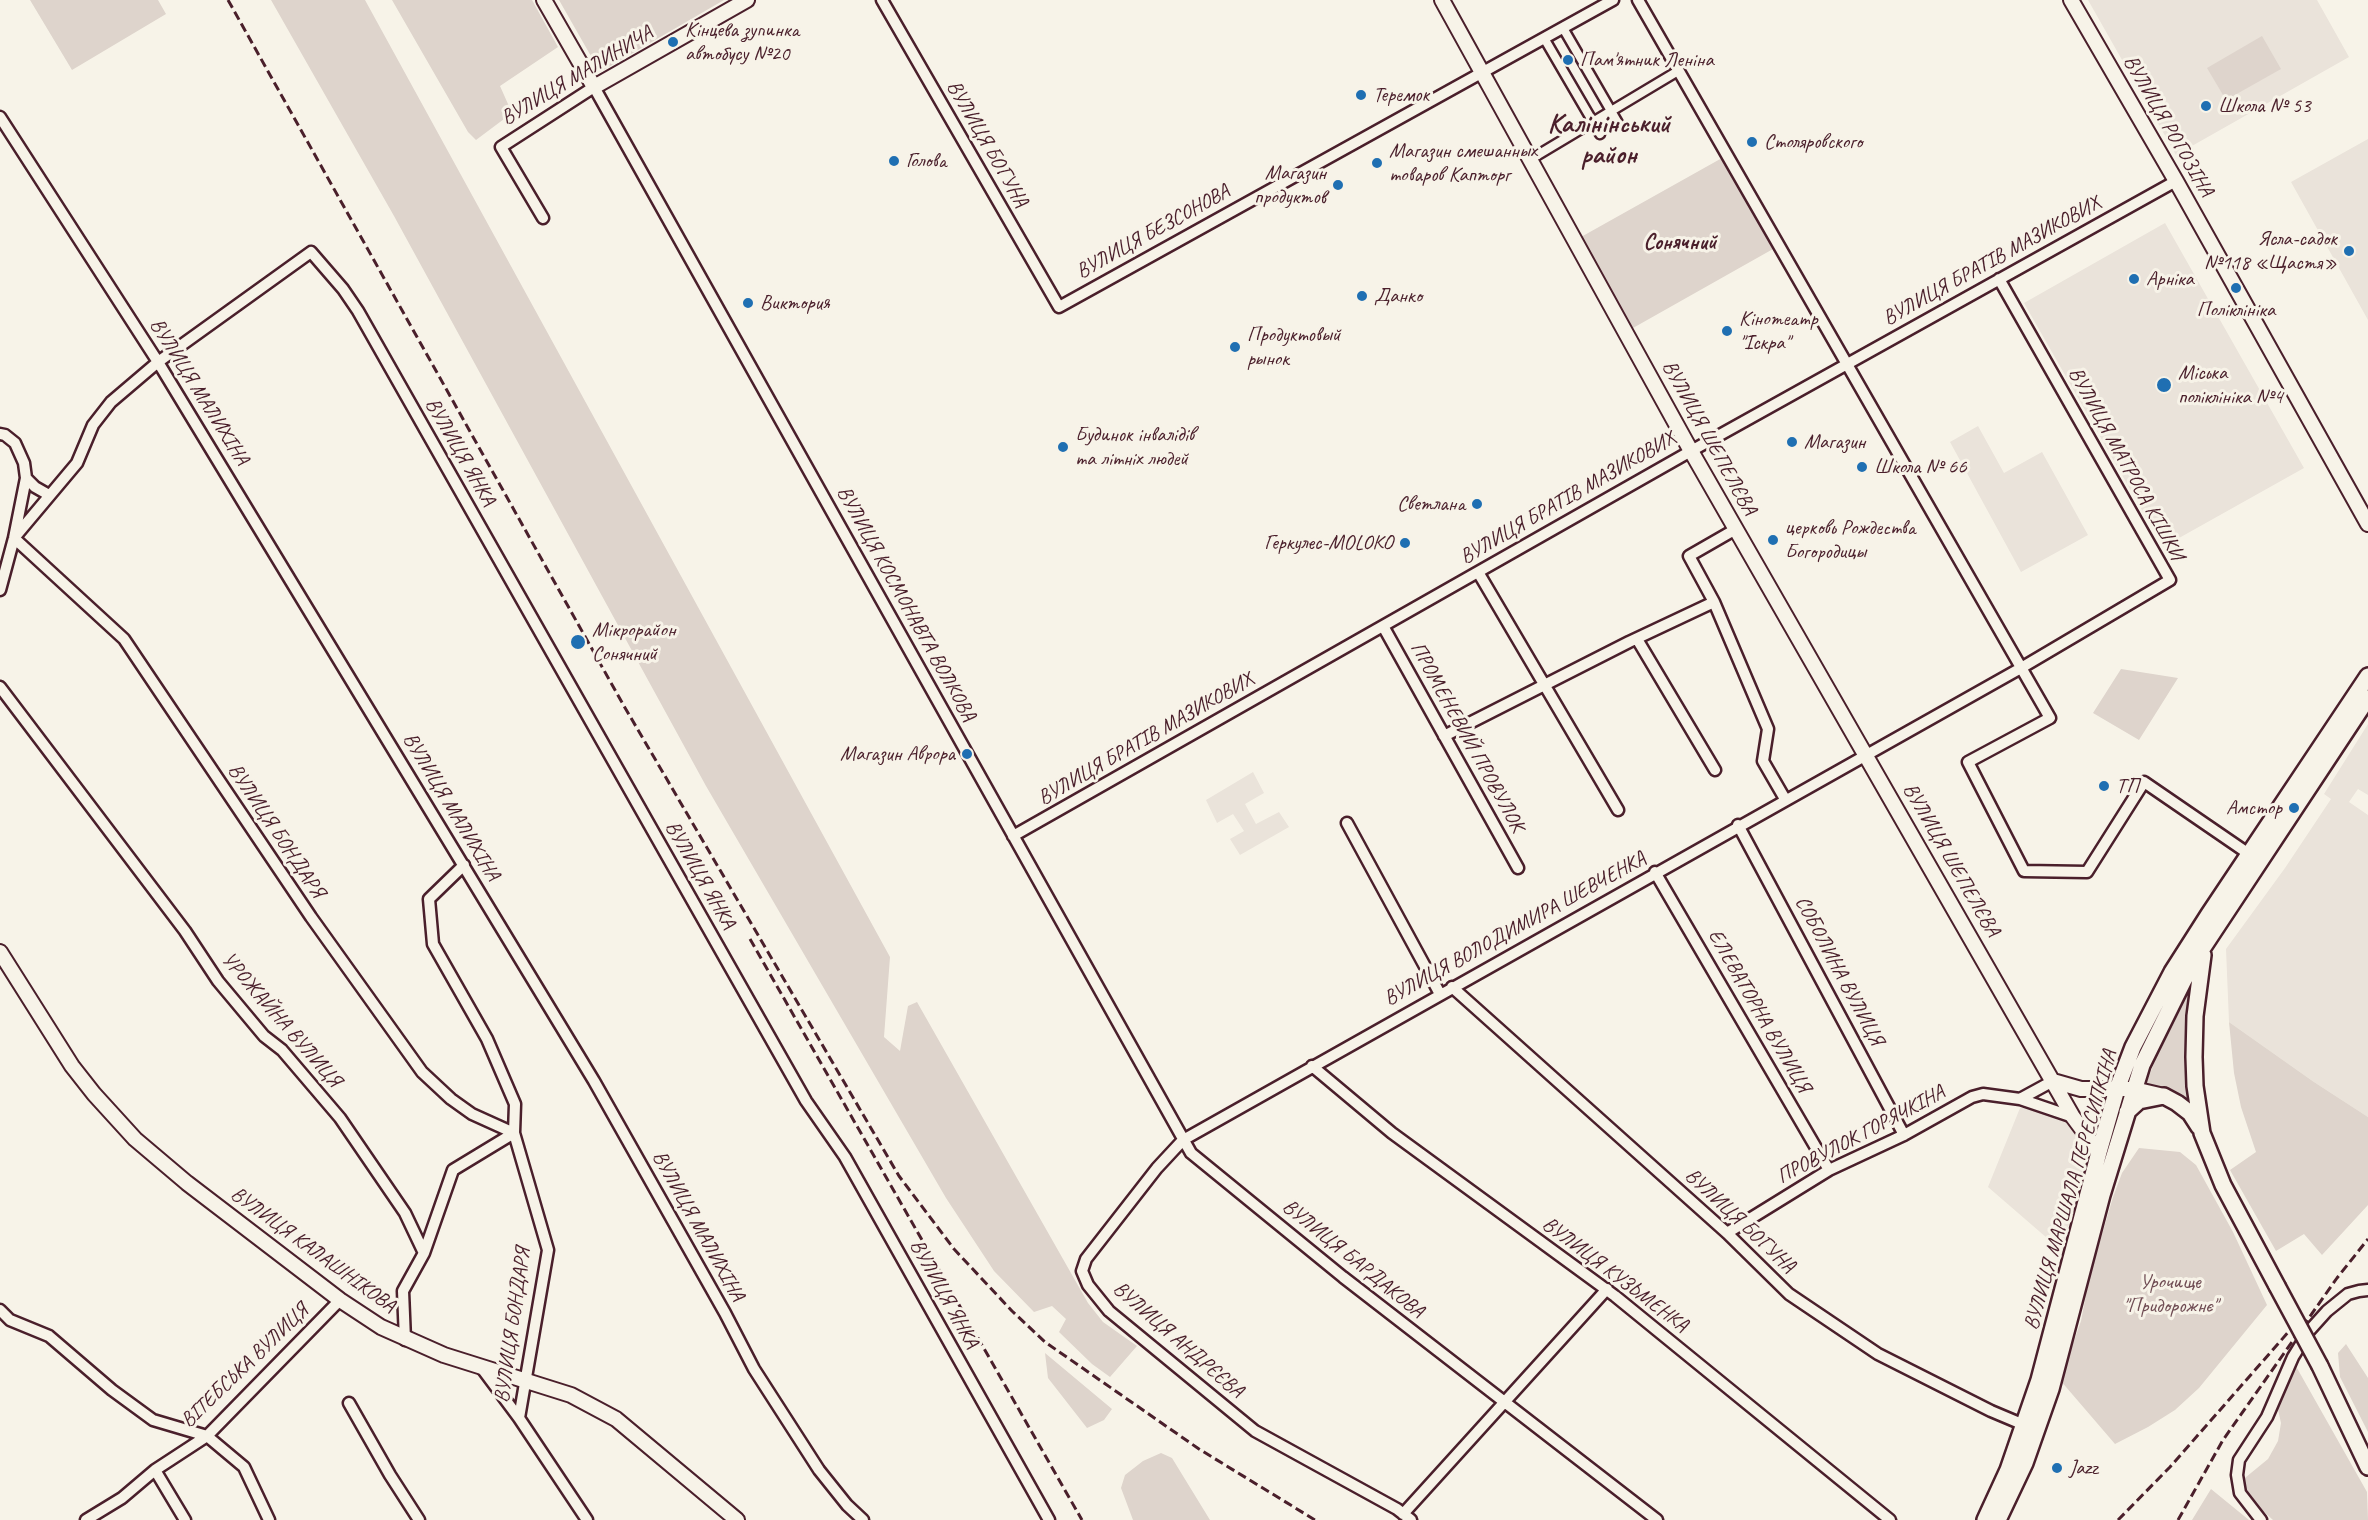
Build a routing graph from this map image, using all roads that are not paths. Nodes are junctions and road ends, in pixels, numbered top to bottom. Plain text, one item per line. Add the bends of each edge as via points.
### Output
1 (544, 0) edge
2 (747, 0) edge
3 (882, 0) edge
4 (1442, 0) edge
5 (1614, 0) edge
6 (1638, 0) edge
7 (2071, 0) edge
8 (1563, 28) junction
9 (1544, 38) junction
10 (1678, 71) junction
11 (1483, 72) junction
12 (594, 87) junction
13 (1611, 111) junction
14 (0, 117) edge
15 (1593, 122) junction
16 (1618, 123) dead end
17 (1600, 134) dead end
18 (1531, 159) junction
19 (2176, 180) junction
20 (543, 218) dead end
21 (1999, 279) junction
22 (1059, 307) joint
23 (158, 362) junction
24 (1845, 365) junction
25 (0, 434) edge
26 (1691, 451) junction
27 (26, 478) junction
28 (49, 495) junction
29 (2368, 524) edge
30 (1736, 529) junction
31 (14, 538) junction
32 (1479, 572) junction
33 (0, 590) edge
34 (1714, 602) junction
35 (1383, 626) junction
36 (1636, 639) junction
37 (2021, 668) junction
38 (2368, 676) edge
39 (1544, 685) junction
40 (0, 690) edge
41 (2368, 698) edge
42 (1444, 736) junction
43 (1866, 754) junction
44 (1715, 770) dead end
45 (1785, 799) junction
46 (1618, 810) dead end
47 (1347, 823) dead end
48 (1738, 825) junction
49 (1013, 836) junction
50 (2249, 855) junction
51 (464, 865) junction
52 (1518, 867) dead end
53 (1655, 872) junction
54 (2204, 946) junction
55 (0, 952) edge
56 (1452, 987) junction
57 (1440, 994) junction
58 (1312, 1066) junction
59 (2053, 1081) junction
60 (2117, 1089) junction
61 (2134, 1089) junction
62 (2164, 1096) junction
63 (2020, 1099) junction
64 (2127, 1112) junction
65 (2073, 1117) junction
66 (514, 1133) junction
67 (2202, 1134) junction
68 (1904, 1135) junction
69 (1183, 1140) junction
70 (2099, 1152) junction
71 (1829, 1170) junction
72 (1727, 1233) junction
73 (424, 1253) junction
74 (1606, 1289) junction
75 (2368, 1290) edge
76 (340, 1300) junction
77 (0, 1310) edge
78 (405, 1340) junction
79 (481, 1367) junction
80 (525, 1382) junction
81 (1504, 1402) junction
82 (350, 1403) dead end
83 (519, 1418) junction
84 (2031, 1427) junction
85 (207, 1436) junction
86 (2368, 1467) edge
87 (155, 1470) junction
88 (1407, 1517) edge
89 (86, 1520) edge
90 (185, 1520) edge
91 (269, 1520) edge
92 (419, 1520) edge
93 (587, 1520) edge
94 (737, 1520) edge
95 (863, 1520) edge
96 (1049, 1520) edge
97 (1657, 1520) edge
98 (1890, 1520) edge
99 (1984, 1520) edge
100 (1998, 1520) edge
101 (2261, 1520) edge

1 - 12 street
2 - 12 street, ВУЛИЦЯ МАЛИНИЧА
3 - 22 street, ВУЛИЦЯ БОГУНА
4 - 11 street, ВУЛИЦЯ ШЕПЕЛЄВА
5 - 8 street, ВУЛИЦЯ БЕЗСОНОВА
6 - 10 street
7 - 19 street, ВУЛИЦЯ РОГОЗІНА
8 - 9 street, ВУЛИЦЯ БЕЗСОНОВА
8 - 13 street
9 - 11 street, ВУЛИЦЯ БЕЗСОНОВА
9 - 15 street
10 - 13 street
10 - 24 street
11 - 18 street, ВУЛИЦЯ ШЕПЕЛЄВА
11 - 22 street, ВУЛИЦЯ БЕЗСОНОВА
12 - 20 street, ВУЛИЦЯ МАЛИНИЧА via 501,147
12 - 49 street, ВУЛИЦЯ КОСМОНАВТА ВОЛКОВА
13 - 15 street
13 - 16 street
14 - 23 street, ВУЛИЦЯ МАЛИХІНА
15 - 17 street
15 - 18 street
18 - 26 street, ВУЛИЦЯ ШЕПЕЛЄВА
19 - 21 street, ВУЛИЦЯ БРАТІВ МАЗИКОВИХ
19 - 29 street, ВУЛИЦЯ РОГОЗІНА
21 - 24 street, ВУЛИЦЯ БРАТІВ МАЗИКОВИХ
21 - 37 street, ВУЛИЦЯ МАТРОСА КІШКИ via 2170,580
23 - 28 street via 101,412 77,463
23 - 51 street, ВУЛИЦЯ МАЛИХІНА
23 - 96 street, ВУЛИЦЯ ЯНКА via 312,252 343,289 806,1101 845,1157
24 - 26 street, ВУЛИЦЯ БРАТІВ МАЗИКОВИХ
24 - 37 street
25 - 27 street via 15,443
26 - 30 street, ВУЛИЦЯ ШЕПЕЛЄВА
26 - 32 street, ВУЛИЦЯ БРАТІВ МАЗИКОВИХ
27 - 28 street
27 - 31 street
28 - 31 street
30 - 34 street via 1689,556
30 - 43 street, ВУЛИЦЯ ШЕПЕЛЄВА
31 - 33 street
31 - 66 street, ВУЛИЦЯ БОНДАРЯ via 124,639 311,917 422,1072 472,1114
32 - 35 street, ВУЛИЦЯ БРАТІВ МАЗИКОВИХ
32 - 39 street
34 - 36 street
34 - 45 street via 1768,729 1763,761
35 - 42 street, ПРОМЕНЕВИЙ ПРОВУЛОК
35 - 49 street, ВУЛИЦЯ БРАТІВ МАЗИКОВИХ
36 - 39 street
36 - 44 street
37 - 43 street, ВУЛИЦЯ ВОЛОДИМИРА ШЕВЧЕНКА
37 - 50 street via 2050,718 1968,762 2024,871 2087,872 2144,782
38 - 50 main road, ВУЛИЦЯ МАРШАЛА ПЕРЕСИПКІНА
39 - 42 street
39 - 46 street
40 - 73 street, УРОЖАЙНА ВУЛИЦЯ via 185,931 218,981 340,1118 405,1213
41 - 54 main road, ВУЛИЦЯ МАРШАЛА ПЕРЕСИПКІНА
42 - 52 street, ПРОМЕНЕВИЙ ПРОВУЛОК
43 - 45 street, ВУЛИЦЯ ВОЛОДИМИРА ШЕВЧЕНКА
43 - 59 street, ВУЛИЦЯ ШЕПЕЛЄВА
45 - 48 street, ВУЛИЦЯ ВОЛОДИМИРА ШЕВЧЕНКА
47 - 57 street
48 - 53 street, ВУЛИЦЯ ВОЛОДИМИРА ШЕВЧЕНКА
48 - 68 street, СОБОЛИНА ВУЛИЦЯ
49 - 69 street, ВУЛИЦЯ КОСМОНАВТА ВОЛКОВА
50 - 60 main road, ВУЛИЦЯ МАРШАЛА ПЕРЕСИПКІНА via 2150,1011
51 - 66 street, ВУЛИЦЯ БОНДАРЯ via 429,899 433,944 487,1039 514,1104
51 - 95 street, ВУЛИЦЯ МАЛИХІНА via 594,1081 754,1369 819,1470
53 - 56 street, ВУЛИЦЯ ВОЛОДИМИРА ШЕВЧЕНКА
53 - 71 street, ЕЛЕВАТОРНА ВУЛИЦЯ
54 - 61 main road, ВУЛИЦЯ МАРШАЛА ПЕРЕСИПКІНА via 2157,1034
54 - 67 main road via 2194,1057
55 - 76 street, ВУЛИЦЯ КАЛАШНІКОВА via 72,1066 135,1140
56 - 57 street, ВУЛИЦЯ ВОЛОДИМИРА ШЕВЧЕНКА
56 - 72 street, ВУЛИЦЯ БОГУНА
57 - 58 street, ВУЛИЦЯ ВОЛОДИМИРА ШЕВЧЕНКА
58 - 69 street, ВУЛИЦЯ ВОЛОДИМИРА ШЕВЧЕНКА
58 - 74 street, ВУЛИЦЯ КУЗЬМЕНКА via 1392,1133
59 - 60 street via 2081,1089
59 - 63 street
59 - 65 street, ВУЛИЦЯ ШЕПЕЛЄВА
60 - 61 street
60 - 70 main road, ВУЛИЦЯ МАРШАЛА ПЕРЕСИПКІНА
61 - 62 street
61 - 64 main road, ВУЛИЦЯ МАРШАЛА ПЕРЕСИПКІНА
62 - 64 main road via 2139,1101
62 - 67 main road via 2190,1113
63 - 65 street, ПРОВУЛОК ГОРЯЧКІНА
63 - 68 street, ПРОВУЛОК ГОРЯЧКІНА via 1972,1097
64 - 84 main road, ВУЛИЦЯ МАРШАЛА ПЕРЕСИПКІНА via 2051,1389
65 - 70 street, ВУЛИЦЯ ШЕПЕЛЄВА
66 - 73 street via 453,1170
66 - 80 street, ВУЛИЦЯ БОНДАРЯ via 548,1250
67 - 86 main road, bridge via 2223,1185 2320,1366
68 - 71 street, ПРОВУЛОК ГОРЯЧКІНА
69 - 81 street, ВУЛИЦЯ БАРДАКОВА via 1201,1162
69 - 88 street, ВУЛИЦЯ АНДРЄЄВА via 1086,1259 1082,1271 1088,1285 1109,1311 1255,1431
70 - 84 main road, ВУЛИЦЯ МАРШАЛА ПЕРЕСИПКІНА via 2039,1380
71 - 72 street, ПРОВУЛОК ГОРЯЧКІНА
72 - 84 street, ВУЛИЦЯ БОГУНА via 1789,1294 1878,1354
73 - 78 street via 403,1292
74 - 81 street
74 - 98 street, ВУЛИЦЯ КУЗЬМЕНКА
75 - 101 street via 2348,1294 2309,1331 2267,1417 2239,1460 2240,1493
76 - 78 street, ВУЛИЦЯ КАЛАШНІКОВА
76 - 85 street, ВІТЕБСЬКА ВУЛИЦЯ
77 - 85 street via 10,1320 49,1335 153,1420
78 - 79 street, ВУЛИЦЯ КАЛАШНІКОВА
79 - 80 street, ВУЛИЦЯ КАЛАШНІКОВА
79 - 83 street
80 - 83 street, ВУЛИЦЯ БОНДАРЯ
80 - 94 street, ВУЛИЦЯ КАЛАШНІКОВА via 571,1395 616,1419
81 - 88 street, ВУЛИЦЯ АНДРЄЄВА
81 - 97 street, ВУЛИЦЯ БАРДАКОВА
82 - 92 street
83 - 93 street
84 - 99 main road, ВУЛИЦЯ МАРШАЛА ПЕРЕСИПКІНА
84 - 100 main road, ВУЛИЦЯ МАРШАЛА ПЕРЕСИПКІНА
85 - 87 street, ВІТЕБСЬКА ВУЛИЦЯ
85 - 91 street via 244,1467
87 - 89 street, ВІТЕБСЬКА ВУЛИЦЯ via 122,1498
87 - 90 street

